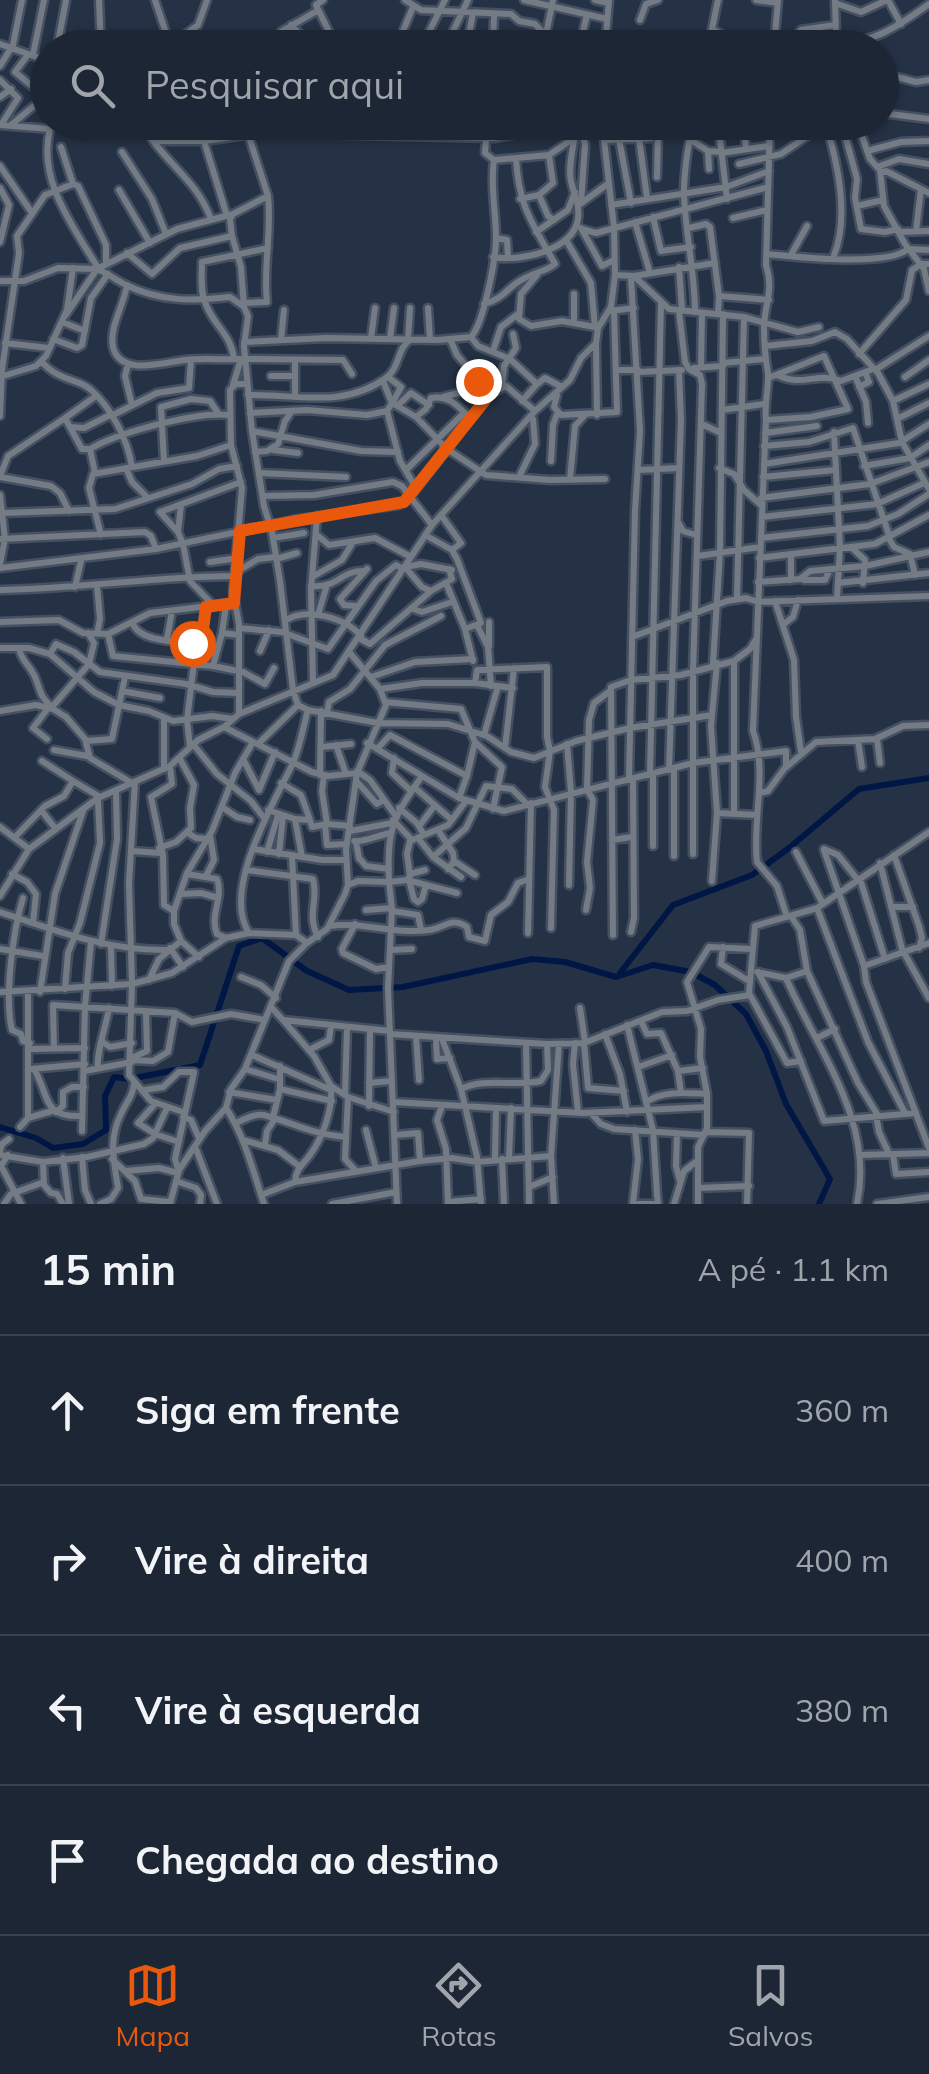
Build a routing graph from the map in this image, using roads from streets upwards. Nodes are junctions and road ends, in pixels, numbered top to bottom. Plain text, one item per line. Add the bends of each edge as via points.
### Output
1 (22, 0) edge
2 (44, 0) edge
3 (66, 0) edge
4 (99, 0) edge
5 (156, 0) edge
6 (206, 0) edge
7 (323, 0) edge
8 (405, 0) edge
9 (444, 0) edge
10 (468, 0) edge
11 (524, 0) edge
12 (595, 0) edge
13 (658, 0) edge
14 (718, 0) edge
15 (756, 0) edge
16 (888, 0) edge
17 (778, 1) edge
18 (535, 2) edge
19 (609, 2) edge
20 (835, 2) edge
21 (552, 3) edge
22 (412, 6) junction
23 (928, 7) edge
24 (441, 10) junction
25 (317, 11) junction
26 (464, 12) junction
27 (473, 13) junction
28 (494, 15) junction
29 (587, 16) junction
30 (606, 19) junction
31 (640, 20) dead end
32 (291, 24) junction
33 (901, 24) junction
34 (835, 25) junction
35 (712, 29) edge
36 (36, 30) edge
37 (60, 30) edge
38 (101, 30) edge
39 (164, 30) edge
40 (191, 30) edge
41 (284, 30) edge
42 (297, 30) edge
43 (327, 30) edge
44 (403, 30) edge
45 (430, 30) edge
46 (453, 30) edge
47 (469, 30) edge
48 (494, 30) edge
49 (541, 30) edge
50 (547, 30) edge
51 (584, 30) edge
52 (606, 30) edge
53 (776, 30) edge
54 (801, 30) edge
55 (836, 30) edge
56 (892, 30) edge
57 (0, 44) edge
58 (12, 48) junction
59 (30, 56) joint
60 (0, 66) edge
61 (899, 78) edge
62 (0, 80) edge
63 (929, 80) edge
64 (30, 84) edge
65 (11, 88) junction
66 (0, 97) edge
67 (30, 107) edge
68 (899, 117) edge
69 (929, 120) edge
70 (4, 125) edge
71 (30, 127) edge
72 (48, 140) edge
73 (215, 140) edge
74 (250, 140) edge
75 (486, 140) edge
76 (571, 140) edge
77 (574, 140) edge
78 (584, 140) edge
79 (604, 140) edge
80 (620, 140) edge
81 (639, 140) edge
82 (657, 140) edge
83 (690, 140) edge
84 (698, 140) edge
85 (720, 140) edge
86 (745, 140) edge
87 (769, 140) edge
88 (802, 140) edge
89 (828, 140) edge
90 (848, 140) edge
91 (862, 140) edge
92 (153, 141) joint
93 (204, 141) junction
94 (929, 141) edge
95 (768, 146) junction
96 (62, 148) dead end
97 (746, 149) junction
98 (866, 151) junction
99 (122, 152) dead end
100 (708, 152) junction
101 (721, 153) junction
102 (549, 154) junction
103 (768, 157) junction
104 (494, 160) junction
105 (516, 160) junction
106 (739, 164) dead end
107 (929, 164) edge
108 (0, 166) edge
109 (709, 169) dead end
110 (879, 170) junction
111 (768, 171) junction
112 (657, 177) dead end
113 (609, 183) junction
114 (73, 184) junction
115 (726, 186) junction
116 (768, 187) junction
117 (0, 188) edge
118 (119, 190) dead end
119 (55, 191) junction
120 (925, 191) edge
121 (574, 192) junction
122 (684, 194) junction
123 (539, 195) junction
124 (268, 196) junction
125 (647, 198) junction
126 (520, 199) junction
127 (728, 199) junction
128 (882, 200) junction
129 (631, 203) junction
130 (580, 204) junction
131 (612, 205) junction
132 (856, 206) junction
133 (686, 209) junction
134 (4, 210) edge
135 (767, 210) junction
136 (33, 214) junction
137 (230, 215) junction
138 (654, 217) junction
139 (733, 218) dead end
140 (211, 219) junction
141 (554, 220) junction
142 (635, 222) junction
143 (580, 226) junction
144 (614, 226) junction
145 (807, 226) dead end
146 (689, 228) junction
147 (899, 230) junction
148 (916, 231) junction
149 (929, 231) edge
150 (536, 232) junction
151 (166, 234) junction
152 (1, 235) edge
153 (16, 236) junction
154 (232, 236) junction
155 (496, 238) junction
156 (566, 240) junction
157 (0, 242) edge
158 (150, 243) junction
159 (691, 247) junction
160 (268, 248) junction
161 (908, 249) junction
162 (929, 250) edge
163 (549, 252) junction
164 (126, 253) junction
165 (767, 254) junction
166 (238, 255) junction
167 (791, 255) junction
168 (493, 257) junction
169 (508, 258) junction
170 (833, 258) junction
171 (614, 260) junction
172 (106, 262) junction
173 (714, 262) junction
174 (925, 264) edge
175 (694, 265) junction
176 (602, 266) junction
177 (679, 267) junction
178 (73, 268) junction
179 (97, 269) junction
180 (650, 273) junction
181 (108, 274) junction
182 (537, 274) junction
183 (615, 275) junction
184 (633, 276) junction
185 (588, 278) junction
186 (0, 282) edge
187 (13, 282) junction
188 (137, 283) junction
189 (928, 286) edge
190 (574, 294) dead end
191 (719, 296) junction
192 (769, 300) junction
193 (204, 301) junction
194 (484, 304) junction
195 (661, 304) junction
196 (244, 305) junction
197 (375, 308) dead end
198 (394, 308) dead end
199 (410, 308) dead end
200 (428, 308) dead end
201 (634, 308) junction
202 (284, 310) dead end
203 (612, 310) junction
204 (681, 310) junction
205 (4, 311) edge
206 (699, 312) junction
207 (520, 313) junction
208 (721, 314) junction
209 (744, 316) junction
210 (63, 319) junction
211 (574, 323) junction
212 (764, 323) junction
213 (820, 326) dead end
214 (596, 330) junction
215 (85, 331) junction
216 (512, 334) dead end
217 (471, 336) junction
218 (929, 336) edge
219 (371, 338) junction
220 (53, 339) junction
221 (390, 339) junction
222 (410, 339) junction
223 (430, 339) junction
224 (450, 339) junction
225 (281, 340) junction
226 (6, 343) junction
227 (596, 343) junction
228 (244, 344) junction
229 (764, 346) junction
230 (48, 348) junction
231 (493, 352) junction
232 (859, 354) junction
233 (240, 359) junction
234 (510, 359) junction
235 (764, 359) junction
236 (191, 360) junction
237 (295, 360) junction
238 (929, 360) edge
239 (742, 361) junction
240 (42, 362) junction
241 (128, 364) junction
242 (723, 364) junction
243 (701, 367) junction
244 (617, 370) junction
245 (679, 370) junction
246 (689, 370) junction
247 (871, 370) junction
248 (638, 371) junction
249 (659, 371) junction
250 (3, 373) edge
251 (352, 374) dead end
252 (770, 374) junction
253 (271, 376) dead end
254 (295, 376) junction
255 (386, 378) junction
256 (905, 378) dead end
257 (841, 380) junction
258 (478, 381) junction
259 (857, 382) junction
260 (246, 384) junction
261 (538, 384) junction
262 (929, 384) edge
263 (232, 386) junction
264 (502, 386) junction
265 (561, 388) junction
266 (490, 394) junction
267 (248, 395) junction
268 (96, 396) junction
269 (443, 396) junction
270 (295, 397) junction
271 (230, 398) junction
272 (522, 401) junction
273 (894, 401) junction
274 (929, 403) edge
275 (764, 404) junction
276 (132, 405) junction
277 (429, 405) junction
278 (392, 406) junction
279 (742, 409) junction
280 (722, 410) junction
281 (214, 412) junction
282 (292, 412) junction
283 (250, 413) junction
284 (557, 414) junction
285 (110, 415) junction
286 (230, 415) junction
287 (597, 415) junction
288 (0, 416) edge
289 (467, 416) junction
290 (585, 416) junction
291 (416, 417) junction
292 (65, 418) junction
293 (532, 418) junction
294 (898, 418) junction
295 (766, 420) junction
296 (164, 423) junction
297 (868, 423) dead end
298 (702, 424) junction
299 (817, 426) dead end
300 (70, 427) junction
301 (928, 428) edge
302 (252, 431) junction
303 (765, 432) junction
304 (834, 432) junction
305 (721, 433) junction
306 (122, 434) junction
307 (282, 434) junction
308 (440, 441) junction
309 (902, 442) junction
310 (231, 444) junction
311 (929, 444) edge
312 (790, 445) junction
313 (764, 446) junction
314 (859, 447) junction
315 (90, 449) junction
316 (272, 449) junction
317 (447, 449) junction
318 (834, 451) junction
319 (255, 452) junction
320 (398, 452) junction
321 (298, 453) dead end
322 (910, 458) junction
323 (551, 460) dead end
324 (791, 460) junction
325 (164, 461) junction
326 (929, 462) edge
327 (764, 464) junction
328 (237, 466) junction
329 (864, 466) junction
330 (129, 468) junction
331 (660, 468) junction
332 (679, 468) junction
333 (719, 468) junction
334 (916, 468) junction
335 (406, 470) junction
336 (638, 470) junction
337 (835, 470) junction
338 (482, 472) junction
339 (814, 472) junction
340 (95, 473) junction
341 (259, 473) junction
342 (0, 476) edge
343 (346, 476) dead end
344 (519, 476) junction
345 (763, 477) junction
346 (570, 479) junction
347 (605, 480) dead end
348 (241, 482) junction
349 (742, 484) junction
350 (870, 484) junction
351 (928, 487) edge
352 (416, 488) junction
353 (836, 489) junction
354 (816, 491) junction
355 (0, 495) edge
356 (263, 496) junction
357 (147, 498) junction
358 (410, 498) junction
359 (740, 501) junction
360 (760, 502) junction
361 (877, 504) junction
362 (181, 505) junction
363 (837, 510) junction
364 (70, 512) junction
365 (93, 512) junction
366 (3, 513) junction
367 (441, 515) junction
368 (317, 516) junction
369 (929, 516) edge
370 (762, 518) junction
371 (677, 520) junction
372 (882, 521) junction
373 (267, 523) junction
374 (432, 525) junction
375 (838, 530) junction
376 (240, 531) junction
377 (178, 532) junction
378 (304, 534) dead end
379 (317, 534) junction
380 (425, 535) junction
381 (696, 535) junction
382 (100, 536) junction
383 (273, 538) junction
384 (760, 538) junction
385 (889, 538) junction
386 (2, 539) edge
387 (353, 542) junction
388 (183, 544) junction
389 (850, 547) junction
390 (738, 548) junction
391 (760, 548) junction
392 (840, 548) junction
393 (156, 549) junction
394 (452, 550) junction
395 (720, 552) junction
396 (929, 552) edge
397 (296, 554) dead end
398 (791, 554) junction
399 (910, 554) junction
400 (409, 556) junction
401 (698, 556) junction
402 (238, 558) junction
403 (276, 558) junction
404 (759, 558) junction
405 (82, 560) junction
406 (210, 562) dead end
407 (0, 566) edge
408 (865, 566) junction
409 (404, 568) junction
410 (834, 569) junction
411 (449, 570) junction
412 (460, 570) junction
413 (929, 573) edge
414 (236, 574) junction
415 (915, 575) junction
416 (190, 576) junction
417 (804, 578) junction
418 (792, 580) junction
419 (311, 582) junction
420 (758, 582) junction
421 (446, 583) junction
422 (863, 583) junction
423 (838, 584) junction
424 (97, 585) junction
425 (75, 587) junction
426 (326, 588) junction
427 (0, 590) edge
428 (431, 591) junction
429 (929, 596) edge
430 (738, 599) junction
431 (836, 599) junction
432 (775, 601) junction
433 (798, 601) junction
434 (452, 602) junction
435 (758, 602) junction
436 (230, 604) junction
437 (716, 605) junction
438 (356, 606) junction
439 (210, 607) junction
440 (410, 607) junction
441 (172, 610) junction
442 (696, 612) junction
443 (441, 616) dead end
444 (315, 618) junction
445 (286, 620) junction
446 (674, 620) junction
447 (1, 622) edge
448 (489, 622) dead end
449 (133, 624) junction
450 (344, 625) junction
451 (477, 625) junction
452 (783, 625) junction
453 (389, 628) junction
454 (466, 629) junction
455 (653, 629) junction
456 (269, 630) junction
457 (239, 631) junction
458 (88, 633) junction
459 (222, 633) junction
460 (97, 634) junction
461 (108, 634) junction
462 (288, 634) junction
463 (360, 637) junction
464 (632, 637) junction
465 (167, 638) junction
466 (757, 638) junction
467 (396, 640) junction
468 (311, 642) junction
469 (201, 644) junction
470 (488, 647) junction
471 (0, 648) edge
472 (19, 648) junction
473 (260, 651) dead end
474 (350, 653) junction
475 (50, 654) junction
476 (112, 656) junction
477 (473, 658) junction
478 (734, 661) junction
479 (196, 663) junction
480 (89, 664) junction
481 (715, 664) junction
482 (213, 666) junction
483 (403, 667) junction
484 (274, 668) dead end
485 (514, 668) junction
486 (478, 670) junction
487 (490, 670) junction
488 (238, 672) junction
489 (693, 672) junction
490 (368, 673) junction
491 (121, 676) junction
492 (674, 676) junction
493 (652, 678) junction
494 (78, 679) junction
495 (631, 680) junction
496 (313, 683) junction
497 (406, 684) junction
498 (475, 684) junction
499 (191, 685) junction
500 (494, 686) junction
501 (513, 688) junction
502 (380, 689) junction
503 (293, 690) junction
504 (122, 691) junction
505 (610, 691) junction
506 (238, 692) junction
507 (160, 698) dead end
508 (386, 702) junction
509 (119, 704) junction
510 (298, 705) junction
511 (51, 708) junction
512 (308, 710) junction
513 (0, 711) edge
514 (324, 712) junction
515 (712, 715) junction
516 (236, 717) junction
517 (693, 717) junction
518 (164, 718) junction
519 (188, 720) junction
520 (672, 720) junction
521 (378, 722) junction
522 (391, 722) junction
523 (650, 726) junction
524 (929, 726) edge
525 (224, 727) junction
526 (630, 728) junction
527 (472, 731) junction
528 (484, 734) junction
529 (611, 734) junction
530 (590, 738) junction
531 (878, 738) junction
532 (47, 739) dead end
533 (398, 739) junction
534 (858, 740) junction
535 (86, 741) junction
536 (475, 742) junction
537 (256, 743) junction
538 (367, 743) junction
539 (351, 744) dead end
540 (567, 744) junction
541 (191, 746) junction
542 (336, 746) junction
543 (322, 747) junction
544 (505, 748) junction
545 (377, 749) junction
546 (54, 750) dead end
547 (550, 751) junction
548 (274, 752) junction
549 (801, 752) junction
550 (759, 754) junction
551 (88, 756) junction
552 (180, 758) junction
553 (243, 758) junction
554 (394, 758) junction
555 (734, 758) junction
556 (294, 760) junction
557 (42, 761) dead end
558 (712, 761) junction
559 (880, 762) dead end
560 (693, 764) junction
561 (786, 767) junction
562 (862, 767) dead end
563 (166, 768) junction
564 (671, 770) junction
565 (346, 774) junction
566 (652, 774) junction
567 (322, 775) junction
568 (357, 776) junction
569 (422, 776) junction
570 (467, 776) junction
571 (631, 778) junction
572 (73, 782) junction
573 (134, 782) junction
574 (281, 783) junction
575 (610, 783) junction
576 (232, 786) junction
577 (496, 787) junction
578 (413, 789) junction
579 (587, 789) junction
580 (116, 790) junction
581 (571, 792) junction
582 (760, 793) junction
583 (99, 798) junction
584 (462, 799) junction
585 (547, 799) junction
586 (529, 803) junction
587 (435, 805) junction
588 (222, 806) junction
589 (478, 806) junction
590 (493, 809) junction
591 (41, 810) junction
592 (83, 810) junction
593 (268, 810) junction
594 (716, 813) junction
595 (734, 814) junction
596 (281, 815) junction
597 (757, 815) junction
598 (395, 817) junction
599 (296, 819) junction
600 (250, 820) dead end
601 (265, 820) junction
602 (310, 820) junction
603 (452, 820) junction
604 (326, 824) junction
605 (420, 826) junction
606 (0, 827) edge
607 (56, 828) junction
608 (438, 830) junction
609 (929, 832) edge
610 (188, 833) junction
611 (390, 834) junction
612 (209, 836) junction
613 (14, 837) junction
614 (632, 837) junction
615 (418, 838) junction
616 (351, 840) junction
617 (612, 840) junction
618 (446, 845) junction
619 (654, 846) dead end
620 (253, 848) junction
621 (29, 849) junction
622 (131, 850) junction
623 (161, 851) junction
624 (266, 852) junction
625 (796, 852) dead end
626 (279, 854) junction
627 (407, 854) junction
628 (694, 854) dead end
629 (894, 855) junction
630 (292, 856) junction
631 (432, 856) junction
632 (674, 856) dead end
633 (302, 857) junction
634 (346, 860) junction
635 (454, 860) junction
636 (880, 863) junction
637 (387, 867) junction
638 (448, 868) junction
639 (247, 870) junction
640 (425, 870) dead end
641 (12, 874) junction
642 (187, 874) junction
643 (292, 875) junction
644 (206, 876) junction
645 (475, 876) dead end
646 (461, 877) dead end
647 (409, 879) junction
648 (529, 879) junction
649 (859, 879) junction
650 (712, 881) dead end
651 (389, 882) junction
652 (348, 885) junction
653 (569, 885) dead end
654 (426, 886) junction
655 (840, 893) junction
656 (182, 894) junction
657 (457, 894) dead end
658 (0, 896) edge
659 (23, 898) dead end
660 (218, 898) junction
661 (820, 906) junction
662 (892, 907) junction
663 (913, 907) junction
664 (392, 909) junction
665 (366, 910) dead end
666 (586, 910) dead end
667 (174, 911) junction
668 (0, 912) edge
669 (790, 916) junction
670 (18, 918) junction
671 (33, 922) junction
672 (355, 924) junction
673 (329, 926) junction
674 (551, 928) dead end
675 (48, 929) junction
676 (391, 929) junction
677 (421, 930) junction
678 (631, 932) dead end
679 (249, 933) junction
680 (528, 933) dead end
681 (296, 935) junction
682 (613, 935) dead end
683 (72, 937) junction
684 (318, 937) junction
685 (226, 938) junction
686 (181, 940) junction
687 (91, 942) junction
688 (307, 943) junction
689 (101, 944) junction
690 (929, 944) edge
691 (111, 946) junction
692 (723, 947) junction
693 (0, 948) edge
694 (919, 948) junction
695 (129, 949) junction
696 (412, 949) dead end
697 (751, 949) junction
698 (390, 950) junction
699 (15, 952) junction
700 (164, 952) junction
701 (904, 953) junction
702 (43, 956) junction
703 (199, 957) junction
704 (885, 959) junction
705 (183, 966) junction
706 (864, 966) junction
707 (388, 967) junction
708 (755, 970) junction
709 (807, 972) junction
710 (241, 977) dead end
711 (786, 978) junction
712 (149, 980) junction
713 (749, 981) junction
714 (132, 984) junction
715 (112, 986) junction
716 (86, 988) junction
717 (65, 989) junction
718 (869, 991) junction
719 (4, 992) edge
720 (28, 992) junction
721 (40, 992) junction
722 (750, 996) junction
723 (929, 997) edge
724 (276, 998) junction
725 (853, 1005) junction
726 (85, 1006) junction
727 (108, 1008) junction
728 (272, 1008) junction
729 (580, 1008) dead end
730 (131, 1010) junction
731 (692, 1010) junction
732 (146, 1012) junction
733 (174, 1013) junction
734 (264, 1020) junction
735 (283, 1020) junction
736 (641, 1020) junction
737 (628, 1025) junction
738 (331, 1026) junction
739 (347, 1028) junction
740 (835, 1029) junction
741 (370, 1031) junction
742 (390, 1033) junction
743 (605, 1034) junction
744 (416, 1037) junction
745 (817, 1038) junction
746 (439, 1039) junction
747 (104, 1041) junction
748 (526, 1043) junction
749 (581, 1043) junction
750 (132, 1044) junction
751 (548, 1044) junction
752 (559, 1044) junction
753 (30, 1046) junction
754 (85, 1048) junction
755 (54, 1049) junction
756 (309, 1050) junction
757 (894, 1053) junction
758 (252, 1055) junction
759 (672, 1055) junction
760 (874, 1056) junction
761 (134, 1060) junction
762 (801, 1060) junction
763 (280, 1066) junction
764 (85, 1067) junction
765 (638, 1067) junction
766 (98, 1068) junction
767 (702, 1068) junction
768 (32, 1069) junction
769 (245, 1069) junction
770 (678, 1071) junction
771 (278, 1079) junction
772 (419, 1080) dead end
773 (390, 1081) junction
774 (369, 1083) junction
775 (134, 1084) junction
776 (528, 1084) junction
777 (84, 1087) junction
778 (163, 1087) junction
779 (332, 1088) junction
780 (461, 1088) junction
781 (143, 1090) junction
782 (280, 1090) junction
783 (624, 1091) junction
784 (229, 1092) junction
785 (680, 1093) junction
786 (708, 1094) junction
787 (347, 1097) junction
788 (277, 1100) junction
789 (332, 1101) junction
790 (393, 1102) junction
791 (161, 1106) junction
792 (368, 1106) junction
793 (442, 1106) junction
794 (464, 1106) junction
795 (707, 1107) junction
796 (226, 1108) junction
797 (496, 1108) junction
798 (511, 1108) junction
799 (646, 1108) junction
800 (529, 1109) junction
801 (55, 1111) junction
802 (554, 1111) junction
803 (394, 1112) junction
804 (578, 1112) junction
805 (627, 1112) junction
806 (590, 1113) junction
807 (916, 1113) junction
808 (183, 1114) junction
809 (906, 1114) junction
810 (877, 1115) junction
811 (82, 1116) junction
812 (850, 1117) junction
813 (28, 1118) junction
814 (273, 1118) junction
815 (236, 1122) junction
816 (20, 1127) dead end
817 (194, 1127) junction
818 (366, 1130) dead end
819 (636, 1130) junction
820 (653, 1130) junction
821 (82, 1131) dead end
822 (205, 1131) junction
823 (677, 1133) junction
824 (706, 1133) junction
825 (155, 1134) junction
826 (317, 1135) junction
827 (396, 1135) junction
828 (345, 1137) junction
829 (8, 1139) dead end
830 (200, 1139) junction
831 (242, 1140) junction
832 (178, 1142) junction
833 (265, 1144) junction
834 (195, 1148) junction
835 (929, 1150) edge
836 (3, 1153) edge
837 (111, 1154) junction
838 (891, 1155) junction
839 (530, 1156) junction
840 (551, 1156) junction
841 (860, 1156) junction
842 (82, 1157) junction
843 (63, 1158) junction
844 (444, 1159) junction
845 (502, 1159) junction
846 (420, 1161) junction
847 (43, 1162) junction
848 (477, 1162) junction
849 (696, 1164) junction
850 (299, 1166) junction
851 (393, 1166) junction
852 (376, 1168) junction
853 (125, 1171) junction
854 (356, 1171) junction
855 (929, 1172) edge
856 (177, 1174) junction
857 (553, 1181) junction
858 (44, 1182) junction
859 (294, 1182) junction
860 (680, 1182) junction
861 (749, 1186) junction
862 (529, 1187) junction
863 (698, 1188) junction
864 (396, 1192) junction
865 (14, 1193) junction
866 (261, 1195) junction
867 (929, 1197) edge
868 (481, 1202) edge
869 (157, 1203) edge
870 (170, 1203) edge
871 (448, 1203) edge
872 (4, 1204) edge
873 (21, 1204) edge
874 (66, 1204) edge
875 (91, 1204) edge
876 (100, 1204) edge
877 (200, 1204) edge
878 (216, 1204) edge
879 (264, 1204) edge
880 (332, 1204) edge
881 (397, 1204) edge
882 (504, 1204) edge
883 (529, 1204) edge
884 (554, 1204) edge
885 (633, 1204) edge
886 (674, 1204) edge
887 (698, 1204) edge
888 (747, 1204) edge
889 (857, 1204) edge
890 (877, 1204) edge

1 - 58 street
2 - 36 street
3 - 37 street
4 - 38 street
5 - 39 street
6 - 40 street
7 - 25 street
8 - 22 street
9 - 24 street
10 - 26 street
11 - 18 street
12 - 19 street
13 - 31 street via 646,4
14 - 35 street
15 - 17 street
16 - 20 street via 861,12
16 - 33 street
17 - 53 street
18 - 21 street
19 - 30 street
20 - 34 street
21 - 29 street
21 - 50 street
22 - 24 street
22 - 44 street
23 - 33 street
24 - 26 street
24 - 45 street
25 - 32 street
25 - 43 street
26 - 27 street
26 - 46 street
27 - 28 street
27 - 47 street
28 - 48 street
28 - 49 street via 511,14
29 - 30 street
29 - 51 street
30 - 52 street
32 - 41 street
32 - 42 street
33 - 56 street
34 - 54 street
34 - 55 street
57 - 58 street
58 - 59 street
58 - 60 street
59 - 64 street via 15,72
61 - 63 street
62 - 65 street
65 - 66 street
65 - 70 street via 18,98
67 - 70 street
68 - 69 street
70 - 71 street
72 - 119 street
73 - 93 street
74 - 124 street
75 - 104 street via 485,153
76 - 102 street
77 - 121 street
78 - 130 street
79 - 113 street
80 - 129 street
81 - 125 street
82 - 112 street
83 - 122 street
84 - 100 street
85 - 101 street
86 - 97 street
87 - 95 street
88 - 103 street
89 - 170 street via 842,224
90 - 132 street
91 - 98 street
92 - 93 street
92 - 140 street via 199,192
93 - 137 street
94 - 98 street
95 - 97 street
95 - 103 street
96 - 114 street
97 - 101 street
98 - 110 street
99 - 151 street
100 - 101 street
100 - 109 street
101 - 115 street
102 - 105 street
102 - 123 street via 553,183
103 - 106 street
103 - 111 street
104 - 105 street
104 - 155 street
105 - 126 street
107 - 110 street via 899,160
108 - 136 street
110 - 120 street
110 - 128 street
111 - 115 street
111 - 116 street
113 - 130 street
113 - 131 street
114 - 119 street
114 - 172 street via 106,245
115 - 122 street
115 - 127 street
116 - 127 street
116 - 135 street
117 - 134 street via 8,200
118 - 158 street
119 - 136 street
119 - 179 street
120 - 148 street
121 - 130 street
121 - 141 street via 568,210
122 - 125 street
122 - 133 street
123 - 126 street
123 - 141 street
124 - 137 street
124 - 160 street
125 - 129 street
126 - 150 street
127 - 133 street
128 - 132 street
128 - 147 street
129 - 131 street
130 - 143 street
131 - 144 street
132 - 147 street via 863,232
133 - 138 street
133 - 146 street
134 - 152 street
135 - 139 street
135 - 165 street
136 - 153 street
137 - 140 street
137 - 154 street
138 - 142 street
138 - 159 street via 662,251
140 - 151 street
141 - 150 street
142 - 144 street
142 - 180 street
143 - 144 street via 596,233
143 - 156 street
143 - 176 street
144 - 171 street
145 - 167 street
146 - 159 street
146 - 173 street via 710,226
147 - 148 street
147 - 161 street
148 - 149 street
150 - 163 street
151 - 158 street
152 - 153 street
152 - 157 street
153 - 187 street
154 - 166 street
154 - 188 street via 180,248
155 - 168 street
155 - 169 street via 507,240
156 - 163 street
156 - 185 street
158 - 164 street
159 - 175 street
160 - 166 street
160 - 196 street via 268,302
161 - 162 street
161 - 170 street via 885,259
161 - 174 street
163 - 169 street
163 - 182 street via 554,266
164 - 172 street
164 - 188 street
165 - 167 street
165 - 192 street
166 - 193 street via 202,261
166 - 196 street
167 - 170 street
168 - 169 street
168 - 194 street
171 - 176 street
171 - 183 street
172 - 179 street
173 - 175 street
173 - 191 street
174 - 189 street
174 - 232 street via 911,272 906,300
175 - 177 street
175 - 206 street
176 - 185 street
177 - 180 street
177 - 204 street
178 - 179 street
178 - 187 street
178 - 210 street
179 - 181 street
179 - 210 street
180 - 184 street
181 - 188 street
181 - 215 street via 93,294
182 - 194 street
182 - 207 street via 521,294
183 - 184 street
183 - 203 street
184 - 195 street
184 - 201 street
185 - 214 street
186 - 187 street
187 - 205 street
188 - 193 street via 172,300
188 - 241 street via 113,344
190 - 211 street
191 - 192 street
191 - 208 street
192 - 212 street
193 - 196 street via 234,298
193 - 233 street
194 - 217 street
195 - 204 street
195 - 249 street
196 - 228 street
197 - 219 street
198 - 221 street
199 - 222 street
200 - 223 street
201 - 203 street
201 - 248 street
202 - 225 street
203 - 214 street
203 - 244 street
204 - 206 street
204 - 246 street
205 - 226 street
206 - 208 street
206 - 243 street
207 - 211 street via 532,326
207 - 231 street via 501,327
208 - 209 street
208 - 242 street
209 - 212 street
209 - 239 street
210 - 215 street
210 - 220 street
211 - 214 street
212 - 213 street via 798,332
212 - 229 street
214 - 227 street
215 - 220 street via 78,348
216 - 234 street
217 - 224 street
217 - 231 street
218 - 247 street
219 - 221 street
219 - 225 street
220 - 230 street
221 - 222 street
222 - 223 street
222 - 255 street
223 - 224 street
224 - 258 street
225 - 228 street
226 - 230 street
226 - 250 street
227 - 265 street
227 - 287 street
228 - 233 street
229 - 232 street via 838,332
229 - 235 street
230 - 240 street
231 - 234 street
232 - 247 street
233 - 236 street
233 - 237 street
233 - 260 street
233 - 263 street
234 - 261 street
234 - 264 street
235 - 239 street
235 - 252 street
236 - 241 street
236 - 276 street via 189,388
237 - 251 street via 343,360
237 - 254 street
238 - 256 street
239 - 242 street
239 - 279 street
240 - 250 street
240 - 268 street
241 - 276 street
242 - 243 street
242 - 280 street
243 - 246 street
244 - 248 street
244 - 287 street via 617,412
245 - 246 street
245 - 249 street
245 - 332 street
246 - 298 street via 702,378
247 - 259 street via 869,382
247 - 273 street
248 - 249 street
248 - 336 street
249 - 331 street
250 - 288 street
252 - 257 street via 796,382 827,375
252 - 257 street via 822,356
252 - 275 street
253 - 254 street
254 - 270 street
255 - 270 street via 353,395
255 - 278 street
255 - 278 street via 401,386
257 - 259 street
257 - 295 street via 846,410
258 - 266 street
258 - 269 street
259 - 297 street
260 - 263 street
260 - 267 street
261 - 265 street via 545,378
261 - 272 street
262 - 273 street
263 - 271 street
264 - 266 street
264 - 272 street
265 - 284 street
265 - 293 street
266 - 289 street
267 - 270 street
267 - 283 street
268 - 285 street
268 - 292 street
269 - 277 street
269 - 289 street
271 - 281 street
271 - 286 street
272 - 293 street
273 - 294 street
274 - 294 street
275 - 279 street
275 - 295 street
276 - 285 street
277 - 278 street via 411,392
277 - 291 street
278 - 282 street via 367,415
278 - 291 street
278 - 320 street
279 - 280 street
279 - 349 street
280 - 305 street
281 - 286 street
281 - 296 street
281 - 296 street via 210,401 166,403 160,409
282 - 283 street
282 - 307 street
283 - 302 street
284 - 290 street
284 - 323 street
285 - 300 street
285 - 306 street
286 - 310 street
287 - 290 street
289 - 308 street
289 - 317 street
290 - 346 street via 575,426
291 - 308 street
292 - 300 street
292 - 342 street via 8,456
293 - 338 street
293 - 344 street via 535,444
294 - 309 street
295 - 303 street
296 - 306 street
296 - 325 street
298 - 305 street
298 - 381 street
299 - 303 street
300 - 315 street via 78,445
301 - 309 street
302 - 307 street
302 - 319 street
303 - 313 street
304 - 312 street
304 - 314 street via 853,428
304 - 318 street
305 - 333 street
306 - 315 street
306 - 330 street
307 - 316 street
307 - 320 street
308 - 317 street
308 - 335 street
309 - 314 street
309 - 322 street
310 - 325 street
310 - 328 street
311 - 322 street
312 - 313 street
312 - 324 street
313 - 327 street
314 - 318 street
314 - 329 street
315 - 340 street
316 - 319 street
316 - 321 street
317 - 338 street
317 - 352 street
318 - 324 street
318 - 337 street
319 - 341 street
320 - 335 street
322 - 329 street
322 - 334 street
324 - 327 street
325 - 330 street
326 - 334 street
327 - 345 street
328 - 348 street
328 - 357 street
329 - 350 street
330 - 340 street
330 - 357 street
331 - 332 street
331 - 336 street
331 - 455 street
332 - 371 street
333 - 349 street
333 - 395 street
334 - 350 street
334 - 351 street
335 - 352 street
336 - 464 street
337 - 339 street
337 - 353 street
338 - 344 street
338 - 367 street
339 - 345 street
339 - 354 street
340 - 365 street
341 - 343 street
341 - 356 street
342 - 364 street via 50,486
344 - 346 street
345 - 360 street
346 - 347 street
348 - 362 street
348 - 376 street
349 - 359 street
349 - 360 street
350 - 353 street
350 - 361 street
351 - 361 street
351 - 372 street
352 - 358 street
353 - 354 street
353 - 363 street
354 - 360 street
355 - 366 street
356 - 358 street via 393,482
356 - 373 street
357 - 365 street
358 - 368 street
358 - 374 street
359 - 360 street
359 - 390 street
360 - 370 street
361 - 363 street
361 - 372 street
362 - 377 street
362 - 377 street via 159,514
363 - 370 street
363 - 375 street
364 - 365 street
364 - 366 street
365 - 382 street
366 - 386 street
367 - 374 street
367 - 394 street via 461,543
368 - 373 street
368 - 379 street
369 - 385 street
370 - 384 street
371 - 381 street
371 - 446 street
372 - 375 street
372 - 385 street
373 - 376 street
373 - 383 street
374 - 380 street
375 - 384 street
375 - 392 street
376 - 388 street
376 - 402 street
377 - 388 street
378 - 383 street
379 - 387 street via 329,546
379 - 419 street
380 - 394 street
380 - 400 street
381 - 401 street
382 - 386 street
382 - 393 street via 148,533
383 - 403 street
384 - 391 street
385 - 389 street
385 - 399 street
386 - 407 street
387 - 400 street via 374,538
387 - 419 street via 342,560
388 - 393 street
388 - 416 street
389 - 392 street
389 - 408 street
390 - 391 street
390 - 395 street
390 - 430 street
391 - 404 street
392 - 398 street
392 - 410 street
393 - 405 street
394 - 412 street
395 - 401 street
395 - 437 street
396 - 399 street
397 - 403 street
398 - 404 street
398 - 418 street
399 - 408 street
399 - 415 street
400 - 409 street
401 - 442 street
402 - 406 street
402 - 414 street
403 - 414 street via 258,558
403 - 445 street
404 - 420 street
405 - 407 street
405 - 425 street
408 - 410 street
408 - 422 street
409 - 411 street
409 - 428 street
409 - 438 street via 388,570
409 - 463 street
410 - 417 street
410 - 423 street
411 - 412 street
411 - 421 street via 453,578
412 - 451 street
413 - 415 street
414 - 416 street
414 - 436 street
415 - 422 street
416 - 424 street
416 - 439 street
417 - 418 street
417 - 433 street
418 - 420 street
419 - 426 street
419 - 444 street
420 - 435 street
421 - 428 street
421 - 434 street
422 - 423 street
423 - 431 street
424 - 425 street
424 - 460 street
425 - 427 street
426 - 438 street via 366,570 340,598
426 - 444 street
428 - 440 street
429 - 431 street
430 - 435 street
430 - 437 street
431 - 433 street
432 - 433 street
432 - 435 street
432 - 452 street
433 - 452 street
434 - 440 street via 422,612
434 - 454 street
435 - 466 street
436 - 439 street
436 - 457 street
436 - 459 street
437 - 442 street
437 - 481 street
438 - 450 street
439 - 441 street
439 - 469 street
440 - 453 street
441 - 449 street
441 - 465 street
442 - 446 street
442 - 489 street
443 - 467 street
444 - 445 street via 298,614
444 - 450 street
444 - 468 street
445 - 462 street
446 - 455 street
446 - 492 street
447 - 458 street via 59,620
448 - 470 street
449 - 461 street
449 - 465 street via 146,639
450 - 463 street
450 - 468 street via 330,648
451 - 454 street
451 - 470 street
452 - 549 street via 794,660
453 - 463 street via 369,645
453 - 467 street
454 - 477 street
455 - 464 street
455 - 493 street
456 - 457 street
456 - 462 street
456 - 473 street
457 - 459 street
457 - 488 street
458 - 460 street
458 - 480 street via 94,646
459 - 482 street
460 - 461 street
461 - 476 street
462 - 468 street
462 - 503 street
463 - 474 street
464 - 495 street
465 - 469 street
466 - 478 street
466 - 550 street via 753,730
467 - 490 street via 385,645
468 - 496 street
469 - 479 street
470 - 487 street
471 - 472 street
472 - 475 street
472 - 511 street
474 - 490 street
474 - 496 street via 330,677
475 - 480 street via 58,644
475 - 494 street
476 - 479 street
476 - 491 street
477 - 483 street
477 - 486 street
478 - 481 street
478 - 555 street
479 - 482 street
479 - 499 street
480 - 491 street
480 - 494 street
481 - 489 street
481 - 515 street
482 - 488 street
483 - 490 street
483 - 497 street
484 - 488 street via 265,684
485 - 487 street
485 - 501 street
485 - 547 street via 547,668
486 - 487 street
486 - 498 street
487 - 500 street
488 - 506 street
489 - 492 street
489 - 517 street
490 - 502 street
490 - 514 street
491 - 499 street
491 - 504 street
492 - 493 street
492 - 520 street
493 - 495 street
493 - 523 street
494 - 509 street
494 - 511 street
495 - 505 street
495 - 526 street
496 - 503 street
497 - 498 street
497 - 502 street
498 - 500 street
499 - 506 street
499 - 519 street
500 - 501 street
500 - 528 street
501 - 544 street
502 - 508 street
503 - 510 street
503 - 516 street
504 - 507 street
504 - 509 street
505 - 529 street
505 - 530 street via 592,709
506 - 516 street
508 - 521 street
508 - 527 street via 458,708
509 - 518 street
509 - 535 street via 112,739
510 - 512 street
510 - 537 street
511 - 513 street
511 - 532 street via 33,728
511 - 535 street
512 - 514 street
512 - 556 street
514 - 521 street
514 - 543 street
515 - 517 street
515 - 558 street
516 - 519 street
516 - 525 street
517 - 520 street
517 - 560 street
518 - 519 street
518 - 563 street
519 - 541 street
520 - 523 street
520 - 564 street
521 - 522 street
521 - 538 street
522 - 527 street
522 - 533 street
523 - 526 street
523 - 566 street
524 - 531 street via 904,726
525 - 537 street
525 - 541 street
526 - 529 street
526 - 571 street
527 - 528 street
527 - 536 street
528 - 544 street
529 - 530 street
529 - 575 street
530 - 540 street
530 - 579 street
531 - 534 street
531 - 559 street
533 - 545 street via 389,735
533 - 570 street
534 - 549 street via 820,741
534 - 562 street
535 - 551 street
536 - 570 street
536 - 577 street via 502,767
537 - 548 street
537 - 553 street
538 - 545 street
538 - 568 street
539 - 542 street
540 - 547 street
540 - 581 street
541 - 552 street
541 - 576 street
542 - 543 street
542 - 565 street
543 - 567 street
544 - 547 street via 534,758
545 - 554 street
546 - 551 street
547 - 585 street
548 - 553 street via 259,790
548 - 556 street
549 - 561 street
550 - 555 street
550 - 561 street via 786,751
550 - 582 street
551 - 573 street
552 - 563 street
552 - 610 street via 194,786
553 - 576 street
554 - 569 street
554 - 578 street via 392,773
555 - 558 street
555 - 595 street
556 - 567 street
556 - 574 street
557 - 572 street
558 - 560 street
558 - 594 street
560 - 564 street
560 - 628 street
561 - 582 street
563 - 573 street
563 - 623 street via 171,786 151,798
564 - 566 street
564 - 632 street
565 - 567 street
565 - 568 street
566 - 571 street
566 - 619 street
567 - 604 street
568 - 598 street via 370,780
568 - 616 street
569 - 578 street
569 - 584 street
570 - 584 street
571 - 575 street
571 - 614 street
572 - 583 street
572 - 591 street
573 - 580 street
573 - 622 street
574 - 593 street
574 - 602 street via 301,795
575 - 579 street
575 - 617 street
576 - 588 street
576 - 601 street
577 - 586 street via 516,791
577 - 589 street via 486,786
577 - 590 street
578 - 587 street
578 - 598 street
579 - 581 street
579 - 666 street via 593,800
580 - 583 street
580 - 689 street
581 - 585 street
581 - 653 street
582 - 597 street
583 - 592 street
583 - 683 street via 100,843
584 - 589 street
584 - 603 street
585 - 586 street
585 - 674 street via 554,810
586 - 590 street
586 - 648 street
587 - 603 street
587 - 605 street
588 - 600 street
588 - 612 street
589 - 590 street
589 - 618 street
591 - 607 street
591 - 613 street
592 - 607 street
592 - 675 street
593 - 596 street
593 - 601 street
594 - 595 street
594 - 650 street
595 - 597 street
596 - 599 street
596 - 624 street
596 - 626 street
597 - 669 street via 758,862
598 - 605 street
598 - 611 street
598 - 615 street
598 - 616 street
599 - 602 street
599 - 633 street
601 - 620 street
602 - 604 street via 312,828
603 - 608 street
604 - 616 street
604 - 616 street via 326,845
605 - 615 street
606 - 613 street
607 - 621 street
608 - 615 street
608 - 618 street
609 - 629 street
610 - 612 street
610 - 623 street
611 - 616 street
611 - 637 street
612 - 642 street
612 - 644 street via 214,856
613 - 621 street
614 - 617 street
614 - 678 street
615 - 627 street
615 - 631 street
616 - 634 street
616 - 637 street via 366,866
617 - 682 street
618 - 631 street
618 - 635 street
620 - 624 street
620 - 639 street
621 - 641 street
622 - 623 street
622 - 695 street
623 - 667 street via 164,905
624 - 626 street
625 - 661 street
626 - 630 street
627 - 637 street
627 - 647 street
629 - 636 street
629 - 663 street
630 - 633 street
630 - 643 street
631 - 638 street
633 - 634 street
634 - 652 street
635 - 638 street
635 - 645 street
636 - 649 street
636 - 662 street
637 - 651 street
638 - 646 street
639 - 643 street
639 - 679 street via 241,906
640 - 647 street
641 - 658 street
641 - 671 street via 36,894
642 - 644 street
642 - 656 street
643 - 681 street
643 - 684 street via 314,881 311,921
644 - 660 street via 217,879
647 - 651 street
647 - 654 street
647 - 654 street via 418,902
648 - 677 street via 492,915 486,941 469,937 460,922
648 - 680 street
649 - 655 street
649 - 655 street via 838,854 824,849
649 - 704 street
651 - 652 street
651 - 664 street
652 - 673 street
654 - 657 street
655 - 661 street
655 - 706 street
656 - 660 street
656 - 667 street
659 - 670 street
660 - 685 street via 214,928
661 - 669 street
661 - 725 street
662 - 663 street
662 - 701 street
663 - 694 street
664 - 665 street
664 - 676 street
664 - 677 street via 418,915
667 - 686 street
668 - 670 street
669 - 697 street via 754,926
669 - 709 street via 800,930
670 - 671 street
670 - 699 street
671 - 675 street
672 - 673 street
672 - 676 street
672 - 707 street via 343,953 376,970
673 - 684 street
675 - 683 street
675 - 702 street
676 - 677 street
676 - 698 street
679 - 681 street
679 - 685 street
681 - 688 street
683 - 687 street
683 - 717 street
684 - 688 street
685 - 703 street
686 - 700 street
686 - 703 street
687 - 689 street
687 - 716 street
688 - 724 street via 289,961
689 - 691 street
690 - 694 street
691 - 695 street
691 - 715 street
692 - 697 street
692 - 713 street via 721,964
692 - 731 street via 705,950 688,978
693 - 699 street
694 - 701 street
695 - 700 street
695 - 714 street
696 - 698 street
697 - 708 street
698 - 707 street
699 - 702 street
699 - 719 street
700 - 705 street
700 - 712 street
701 - 704 street
701 - 723 street
702 - 721 street
703 - 705 street
704 - 706 street
705 - 712 street
706 - 718 street
707 - 742 street
708 - 711 street
708 - 713 street
708 - 762 street
709 - 711 street
709 - 740 street
710 - 724 street
711 - 745 street
712 - 714 street
713 - 722 street
714 - 715 street
714 - 730 street
715 - 716 street
716 - 717 street
716 - 726 street
717 - 721 street
718 - 725 street
718 - 757 street
719 - 720 street
719 - 753 street via 12,1029
720 - 721 street
720 - 753 street
722 - 731 street
722 - 762 street via 786,1062
724 - 728 street
725 - 760 street
726 - 727 street
726 - 754 street
726 - 755 street via 52,1006
727 - 730 street
727 - 747 street
728 - 734 street
728 - 735 street
729 - 749 street
730 - 732 street
730 - 750 street
731 - 736 street
731 - 767 street
732 - 733 street
732 - 761 street via 148,1050
733 - 734 street via 192,1022 231,1014
733 - 761 street via 168,1052 153,1061
734 - 758 street
735 - 738 street
735 - 756 street
736 - 737 street
736 - 759 street via 646,1034 660,1031
737 - 743 street
737 - 765 street
738 - 739 street
738 - 756 street via 329,1040
739 - 741 street
739 - 787 street
740 - 745 street
740 - 810 street
741 - 742 street
741 - 774 street
742 - 744 street
742 - 773 street
743 - 749 street
743 - 783 street
744 - 746 street
744 - 772 street
745 - 812 street
746 - 748 street
746 - 780 street via 436,1058 450,1058
747 - 750 street via 110,1047
747 - 766 street via 96,1053
748 - 751 street
748 - 776 street
749 - 752 street
749 - 783 street via 588,1088
749 - 804 street via 573,1064
750 - 761 street
751 - 752 street
751 - 776 street via 546,1075
752 - 802 street
753 - 755 street
753 - 768 street
754 - 755 street
754 - 764 street
756 - 779 street
757 - 760 street
757 - 807 street
758 - 763 street
758 - 769 street
759 - 765 street
759 - 770 street
760 - 809 street
761 - 766 street
761 - 775 street
762 - 812 street via 824,1121
763 - 771 street
763 - 779 street
764 - 766 street
764 - 768 street
764 - 777 street
765 - 799 street
767 - 770 street
767 - 786 street
768 - 801 street
768 - 813 street
769 - 771 street
769 - 784 street
770 - 785 street
771 - 782 street
773 - 774 street
773 - 790 street
774 - 792 street
775 - 781 street
775 - 837 street
776 - 780 street
776 - 800 street
777 - 801 street via 63,1092 63,1106
777 - 811 street
778 - 781 street
778 - 791 street
778 - 808 street via 179,1072 194,1071
779 - 787 street
779 - 789 street
780 - 794 street
781 - 791 street
782 - 788 street
782 - 789 street
783 - 805 street
784 - 788 street
784 - 796 street
785 - 786 street
785 - 799 street via 654,1097
786 - 795 street
787 - 792 street
787 - 828 street
788 - 814 street
789 - 826 street
790 - 793 street
790 - 803 street
791 - 808 street
791 - 825 street
791 - 825 street via 138,1122
792 - 803 street
793 - 794 street
793 - 844 street via 437,1120
794 - 797 street
794 - 848 street
795 - 799 street
795 - 824 street
796 - 815 street
796 - 822 street
797 - 798 street
797 - 845 street
798 - 800 street
798 - 845 street
799 - 805 street
799 - 820 street
800 - 802 street
800 - 839 street
801 - 811 street
801 - 813 street
802 - 804 street
802 - 840 street
803 - 827 street
804 - 806 street
805 - 806 street
806 - 819 street via 607,1128
807 - 809 street
807 - 835 street
808 - 817 street
808 - 832 street
809 - 810 street
810 - 812 street
810 - 838 street
811 - 821 street
812 - 841 street
813 - 816 street
814 - 815 street
814 - 826 street
814 - 833 street
815 - 831 street
817 - 822 street
817 - 830 street
818 - 852 street
819 - 820 street
819 - 885 street
820 - 823 street
820 - 885 street via 658,1204
822 - 830 street
823 - 824 street
823 - 860 street
824 - 849 street
824 - 861 street via 749,1133
825 - 832 street
825 - 837 street
826 - 828 street
826 - 850 street
827 - 846 street via 419,1134
827 - 851 street
828 - 854 street via 346,1162
829 - 836 street
830 - 834 street
831 - 833 street
831 - 866 street
832 - 856 street
833 - 850 street
834 - 856 street
834 - 878 street
835 - 838 street
836 - 847 street
836 - 865 street via 0,1166
837 - 842 street
837 - 853 street
837 - 876 street via 118,1188
838 - 841 street
838 - 855 street via 897,1174
839 - 840 street
839 - 845 street
839 - 862 street
840 - 857 street
841 - 889 street
842 - 843 street
842 - 875 street
843 - 847 street
843 - 874 street
844 - 846 street
844 - 848 street
844 - 871 street
845 - 848 street
845 - 882 street
846 - 851 street
847 - 858 street
848 - 868 street
849 - 860 street
849 - 863 street
850 - 859 street
851 - 852 street
851 - 864 street
852 - 854 street
853 - 856 street
853 - 869 street via 140,1199
854 - 859 street
856 - 870 street
856 - 877 street via 196,1188
857 - 862 street
857 - 884 street
858 - 865 street
858 - 874 street
859 - 866 street
860 - 886 street
861 - 863 street
861 - 888 street
862 - 883 street
863 - 887 street
864 - 880 street
864 - 881 street
865 - 872 street
865 - 873 street
866 - 879 street
867 - 890 street
868 - 871 street
869 - 870 street

